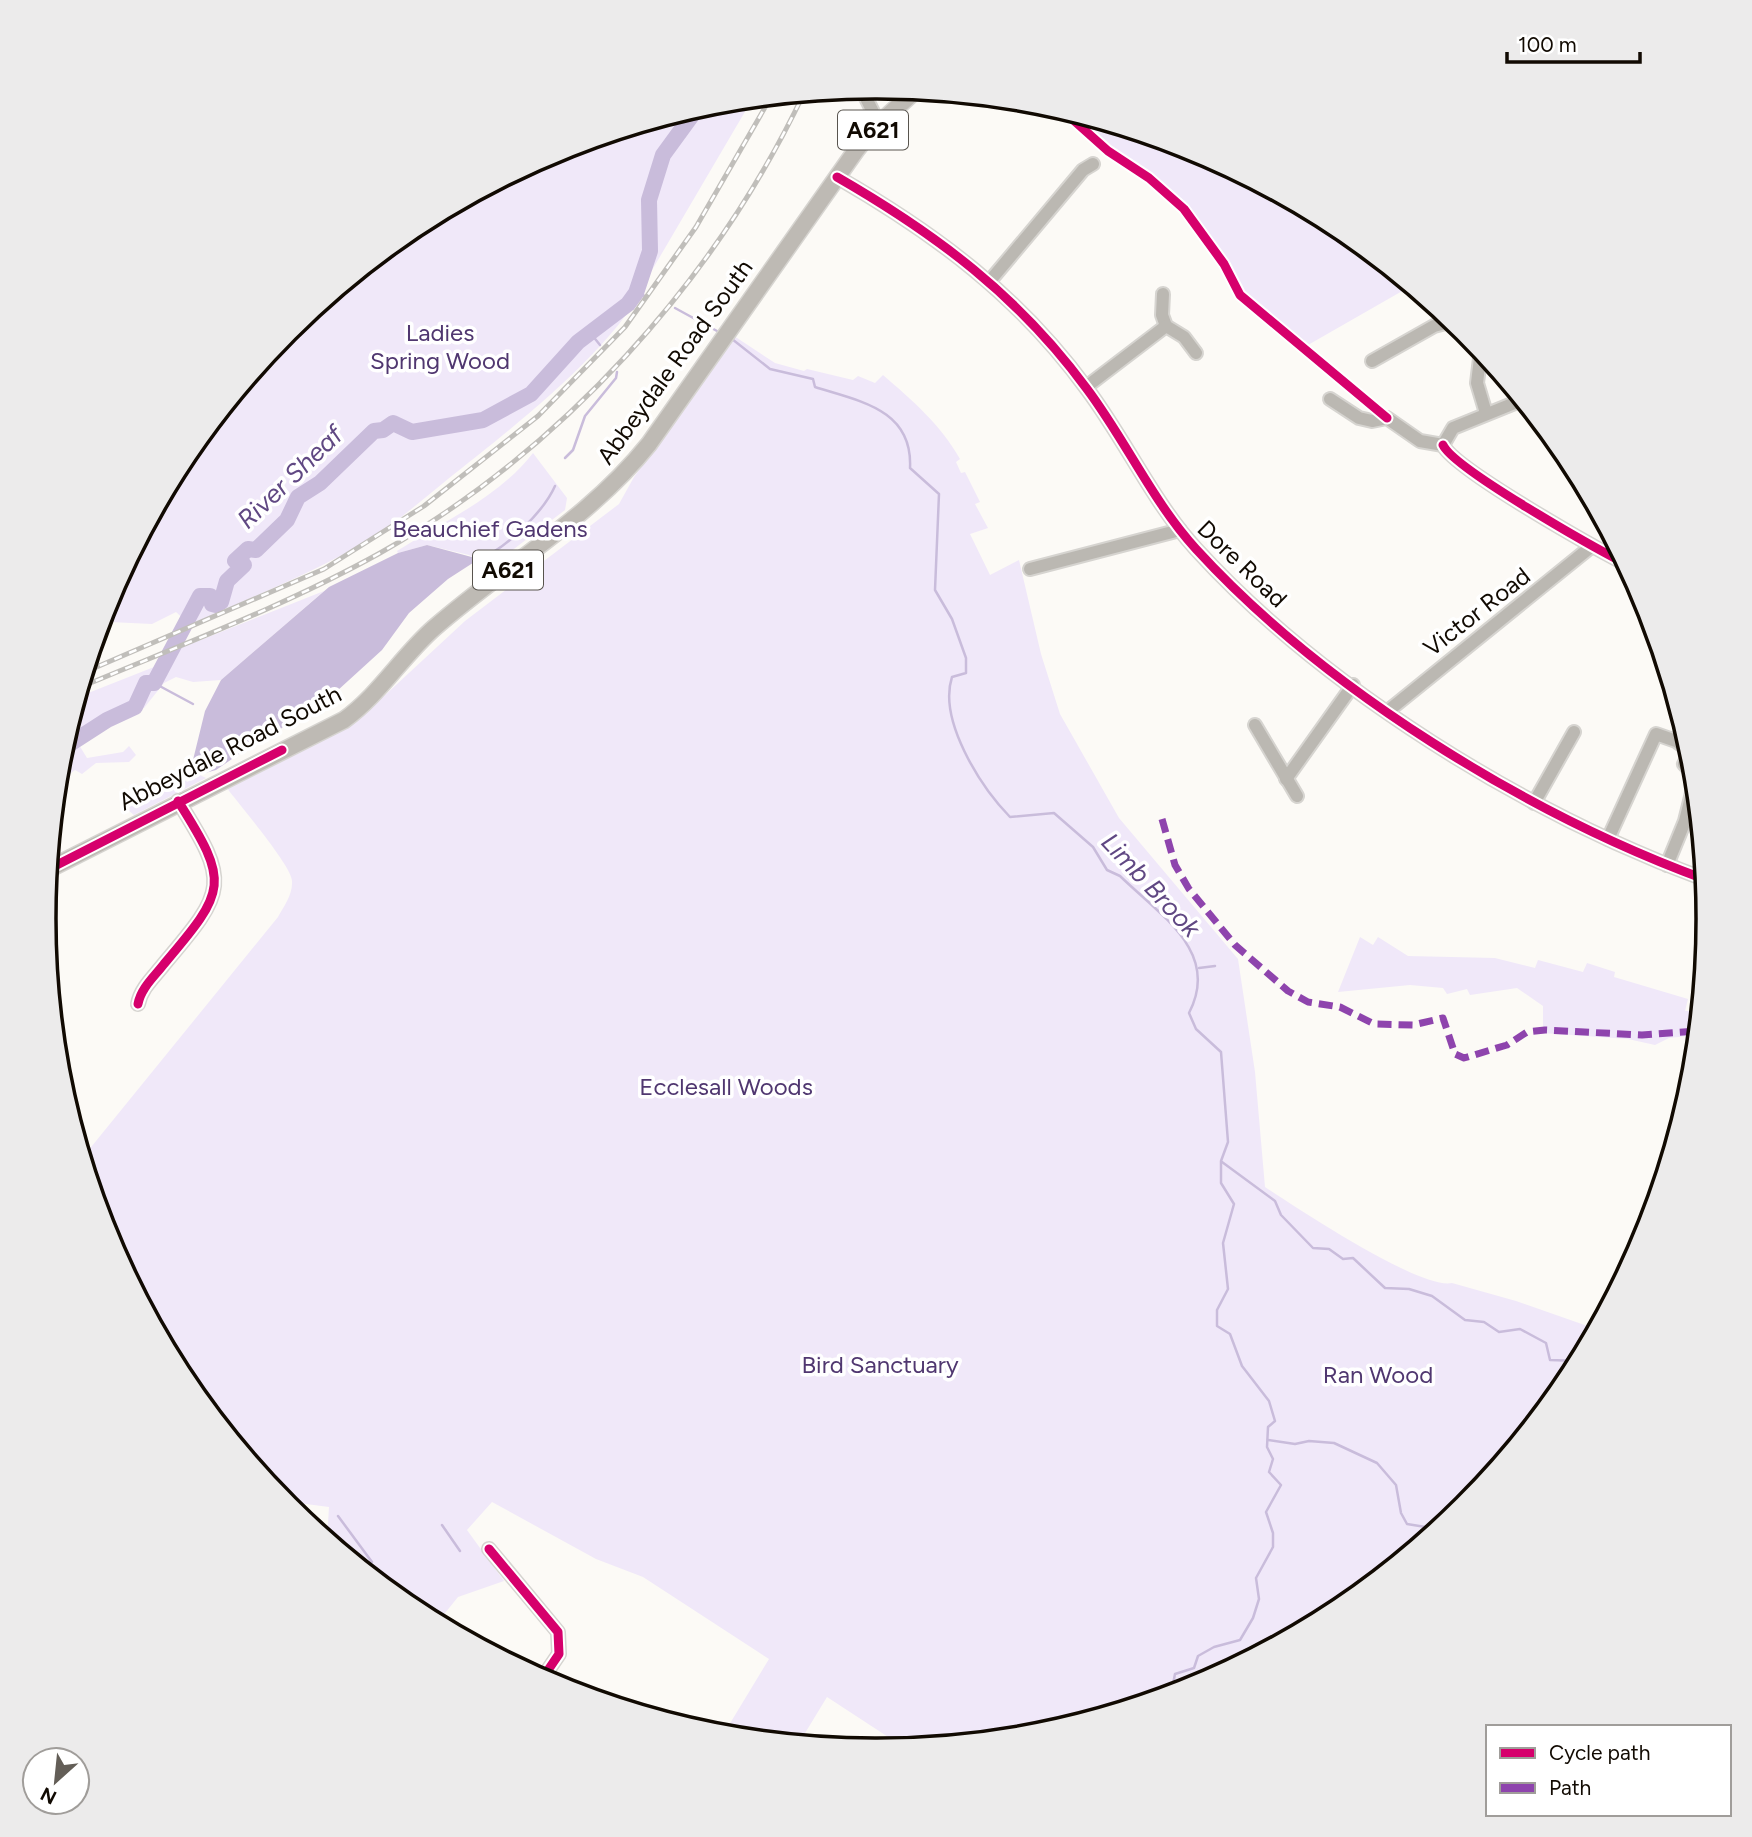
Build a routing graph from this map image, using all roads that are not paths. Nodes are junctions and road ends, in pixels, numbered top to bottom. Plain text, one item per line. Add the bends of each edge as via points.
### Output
1 (867, 99) edge
2 (906, 100) edge
3 (879, 124) junction
4 (1093, 164) dead end
5 (837, 177) junction
6 (989, 282) junction
7 (1163, 294) dead end
8 (1440, 324) edge
9 (1166, 326) junction
10 (1196, 353) dead end
11 (1372, 361) dead end
12 (1479, 364) edge
13 (1086, 387) junction
14 (1330, 398) dead end
15 (1514, 403) edge
16 (1486, 413) junction
17 (1443, 444) junction
18 (1180, 530) junction
19 (1592, 546) junction
20 (1611, 556) edge
21 (1030, 569) dead end
22 (1353, 685) junction
23 (1388, 711) junction
24 (1255, 725) dead end
25 (1574, 732) dead end
26 (1676, 741) edge
27 (1286, 779) junction
28 (1297, 796) dead end
29 (178, 801) junction
30 (1534, 803) junction
31 (1688, 807) edge
32 (1608, 839) junction
33 (58, 864) edge
34 (1667, 865) junction
35 (1694, 875) edge
36 (138, 1004) dead end
37 (489, 1549) dead end
38 (548, 1670) edge

1 - 3 street
2 - 3 main road, Abbeydale Road South / A621
3 - 5 main road, Abbeydale Road South / A621
4 - 6 street via 1083,170
5 - 6 street, Dore Road via 905,216
5 - 29 main road, Abbeydale Road South / A621 via 649,444 612,488 435,627 351,714
6 - 13 street, Dore Road
7 - 9 street
8 - 11 street
9 - 10 street via 1184,337
9 - 13 street
12 - 16 street via 1477,383
13 - 18 street, Dore Road
14 - 17 street via 1359,418 1387,418 1420,441
15 - 16 street
16 - 17 street via 1453,428
17 - 19 street via 1448,454 1491,484
18 - 21 street
18 - 22 street, Dore Road via 1243,594
19 - 20 street
19 - 23 street, Victor Road
22 - 23 street, Dore Road
22 - 27 street
23 - 30 street, Dore Road
24 - 27 street
25 - 30 street
26 - 32 street via 1656,734
27 - 28 street
29 - 33 main road, Abbeydale Road South / A621
29 - 36 street via 207,846 214,888 206,912 143,990
30 - 32 street, Dore Road
31 - 34 street
32 - 34 street, Dore Road
34 - 35 street, Dore Road
37 - 38 street via 558,1632 559,1654

